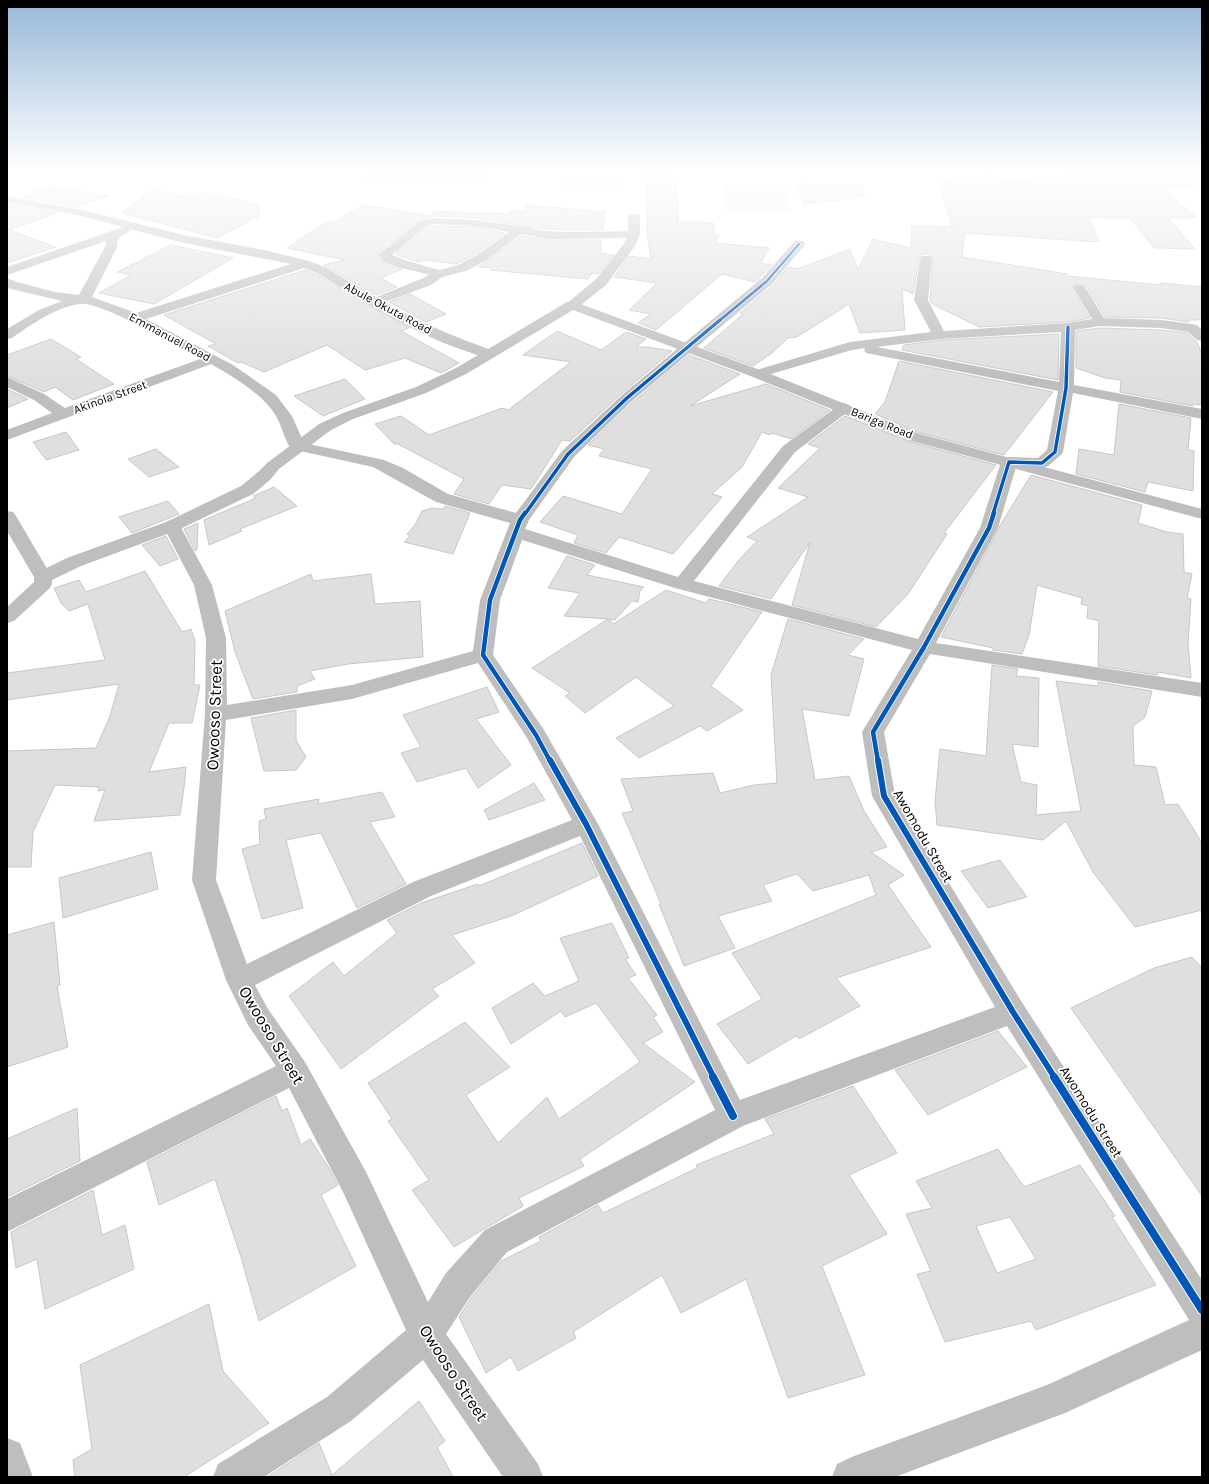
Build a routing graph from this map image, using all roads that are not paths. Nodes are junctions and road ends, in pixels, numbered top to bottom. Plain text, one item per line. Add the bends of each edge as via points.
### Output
1 (95, 240) edge
2 (112, 240) edge
3 (195, 240) edge
4 (403, 240) edge
5 (505, 240) edge
6 (631, 240) edge
7 (799, 244) dead end
8 (926, 259) dead end
9 (305, 264) junction
10 (7, 271) edge
11 (438, 274) junction
12 (7, 282) edge
13 (1079, 288) dead end
14 (84, 300) junction
15 (374, 302) junction
16 (572, 305) junction
17 (136, 318) junction
18 (1100, 322) junction
19 (1068, 327) junction
20 (7, 335) edge
21 (940, 336) junction
22 (1202, 337) edge
23 (850, 346) junction
24 (687, 348) junction
25 (489, 354) junction
26 (212, 359) junction
27 (758, 374) junction
28 (7, 381) edge
29 (1066, 388) junction
30 (844, 408) junction
31 (63, 414) junction
32 (1202, 414) edge
33 (7, 435) edge
34 (297, 446) junction
35 (1009, 462) junction
36 (1202, 514) edge
37 (7, 516) edge
38 (172, 526) junction
39 (518, 526) junction
40 (42, 577) junction
41 (682, 584) junction
42 (7, 617) edge
43 (924, 647) junction
44 (483, 655) junction
45 (1202, 690) edge
46 (216, 714) junction
47 (586, 824) junction
48 (239, 980) junction
49 (1013, 1012) junction
50 (295, 1071) junction
51 (733, 1116) junction
52 (7, 1216) edge
53 (1202, 1310) edge
54 (1202, 1332) edge
55 (426, 1335) junction
56 (7, 1456) edge
57 (15, 1477) edge
58 (231, 1477) edge
59 (524, 1477) edge
60 (850, 1477) edge

1 - 10 street
2 - 14 street via 112,247
3 - 9 street, Abule Okuta Road
4 - 11 street via 384,256
5 - 11 street via 462,268
6 - 16 street via 601,282
7 - 24 street via 767,281
8 - 21 street via 921,300
9 - 15 street, Abule Okuta Road via 321,270
9 - 17 street
11 - 15 street via 426,282
12 - 14 street, Emmanuel Road via 55,296
13 - 18 street
14 - 17 street, Emmanuel Road
14 - 20 street via 65,303 49,310
15 - 25 street, Abule Okuta Road via 443,337
16 - 24 street, Bariga Road
16 - 25 street
17 - 26 street, Emmanuel Road
18 - 19 street
18 - 22 street via 1192,328
19 - 21 street
19 - 29 street
21 - 23 street
23 - 27 street
23 - 29 street
24 - 27 street, Bariga Road
24 - 39 street via 627,398 568,454
25 - 34 street via 462,371 421,390 325,426
26 - 31 street, Akinola Street
26 - 34 street, Emmanuel Road via 271,398 284,416
27 - 30 street, Bariga Road
28 - 31 street via 39,397
29 - 32 street
29 - 35 street via 1055,452 1042,463
30 - 35 street, Bariga Road via 914,437
30 - 41 street via 789,450
31 - 33 street, Akinola Street
34 - 38 street via 247,490
34 - 39 street via 378,463 442,498
35 - 36 street, Bariga Road
35 - 43 street, Awomodu Street via 989,528
37 - 40 street
38 - 40 street via 74,562
38 - 46 street, Owooso Street via 203,585 216,638
39 - 41 street
39 - 44 street via 490,600
40 - 42 street via 43,584
41 - 43 street
43 - 45 street
43 - 49 street, Awomodu Street via 873,732 884,796
44 - 46 street via 352,692
44 - 47 street via 536,735
46 - 48 street, Owooso Street via 204,880
47 - 48 street via 422,889
47 - 51 street
48 - 50 street, Owooso Street via 258,1018
49 - 51 street
49 - 53 street, Awomodu Street
50 - 52 street
50 - 55 street, Owooso Street via 355,1183
51 - 55 street via 496,1241 458,1285
54 - 60 street via 1053,1401
55 - 58 street via 339,1409
55 - 59 street, Owooso Street
56 - 57 street

